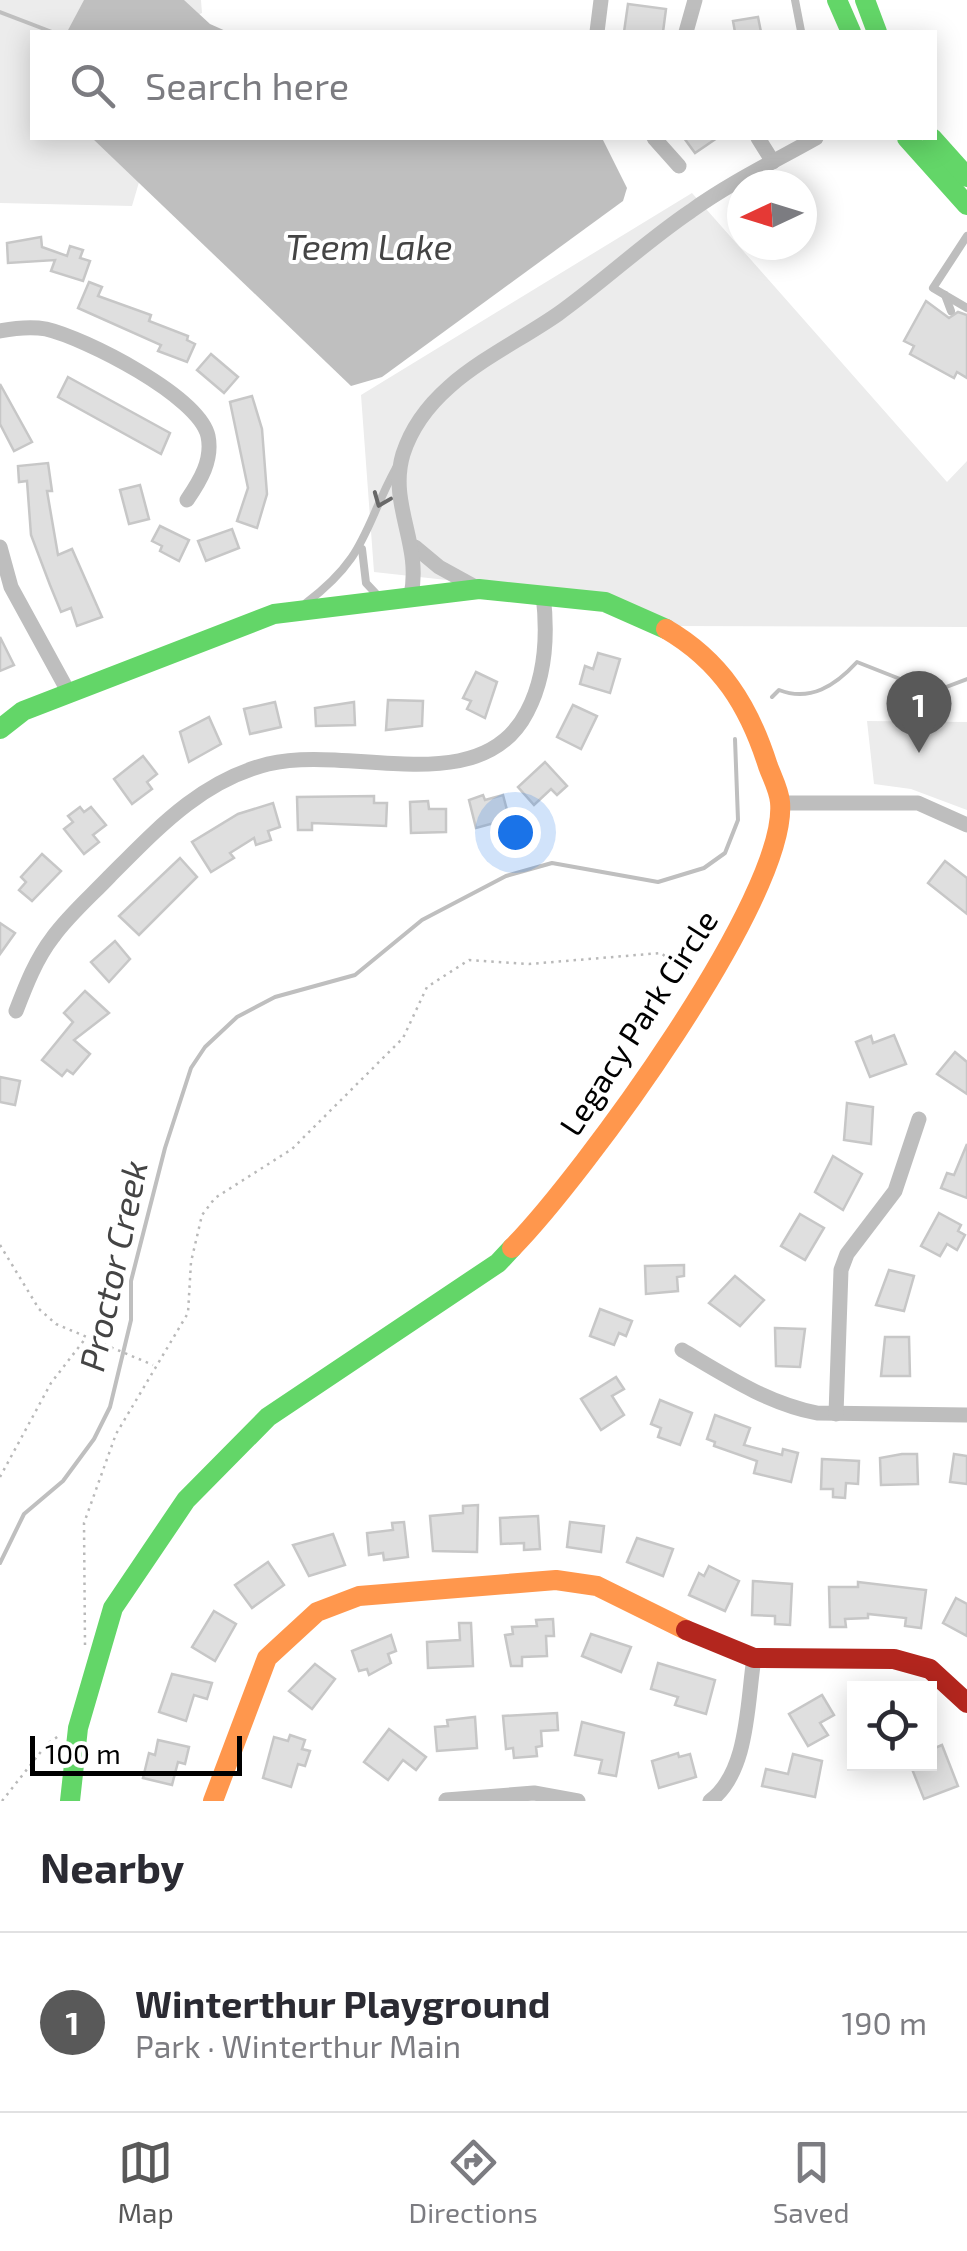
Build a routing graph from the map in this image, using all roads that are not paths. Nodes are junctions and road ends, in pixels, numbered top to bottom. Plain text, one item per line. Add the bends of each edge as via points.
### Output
1 (600, 0) edge
2 (696, 0) edge
3 (794, 0) edge
4 (838, 0) edge
5 (865, 0) edge
6 (597, 30) edge
7 (687, 30) edge
8 (801, 30) edge
9 (849, 30) edge
10 (876, 30) edge
11 (656, 140) edge
12 (759, 140) edge
13 (812, 140) edge
14 (910, 140) edge
15 (934, 140) edge
16 (773, 162) junction
17 (679, 166) dead end
18 (967, 177) edge
19 (967, 204) edge
20 (967, 236) edge
21 (945, 295) junction
22 (967, 308) edge
23 (951, 312) dead end
24 (0, 331) edge
25 (403, 455) junction
26 (187, 500) dead end
27 (362, 545) junction
28 (0, 547) edge
29 (415, 547) junction
30 (6, 589) edge
31 (479, 589) junction
32 (543, 594) junction
33 (412, 595) junction
34 (382, 599) junction
35 (295, 611) junction
36 (69, 693) junction
37 (0, 729) edge
38 (780, 804) junction
39 (967, 825) edge
40 (16, 1011) dead end
41 (919, 1119) dead end
42 (682, 1350) dead end
43 (836, 1414) junction
44 (967, 1415) edge
45 (754, 1658) junction
46 (967, 1703) edge
47 (446, 1800) edge
48 (70, 1801) edge
49 (213, 1801) edge
50 (578, 1801) edge
51 (710, 1801) edge

1 - 6 street
2 - 7 street
3 - 8 lane
4 - 9 street
5 - 10 street
11 - 17 street
12 - 16 street
13 - 16 street
14 - 19 street
15 - 18 street
16 - 25 street via 692,210 557,314 483,359 424,411
20 - 21 lane via 933,288
21 - 22 lane
21 - 23 lane
24 - 26 street via 50,330 135,371 196,412 208,435 208,454
25 -> 27 lane
25 - 29 street via 400,509
27 - 34 lane via 362,572
27 - 35 lane via 326,588
28 - 30 street
29 - 31 street
29 - 33 street
30 - 36 street
31 - 32 street, Legacy Park Circle
31 - 33 street, Legacy Park Circle
32 - 38 street, Legacy Park Circle via 605,602 670,630 722,671 754,722
32 - 40 street via 538,690 508,742 451,764 313,759 222,780 178,808 52,936
33 - 34 street, Legacy Park Circle
34 - 35 street, Legacy Park Circle
35 - 36 street, Legacy Park Circle
36 - 37 street, Legacy Park Circle via 23,711
38 - 39 street via 918,803
38 - 48 street, Legacy Park Circle via 768,870 716,972 552,1208 498,1263 268,1417 186,1500 113,1608 78,1728
41 - 43 street via 896,1191 841,1270
42 - 43 street via 771,1402
43 - 44 street
45 - 46 street via 894,1659 930,1668
45 - 49 street via 583,1584 556,1580 359,1596 318,1612 267,1658
45 - 51 street via 738,1758
47 - 50 street via 534,1793

